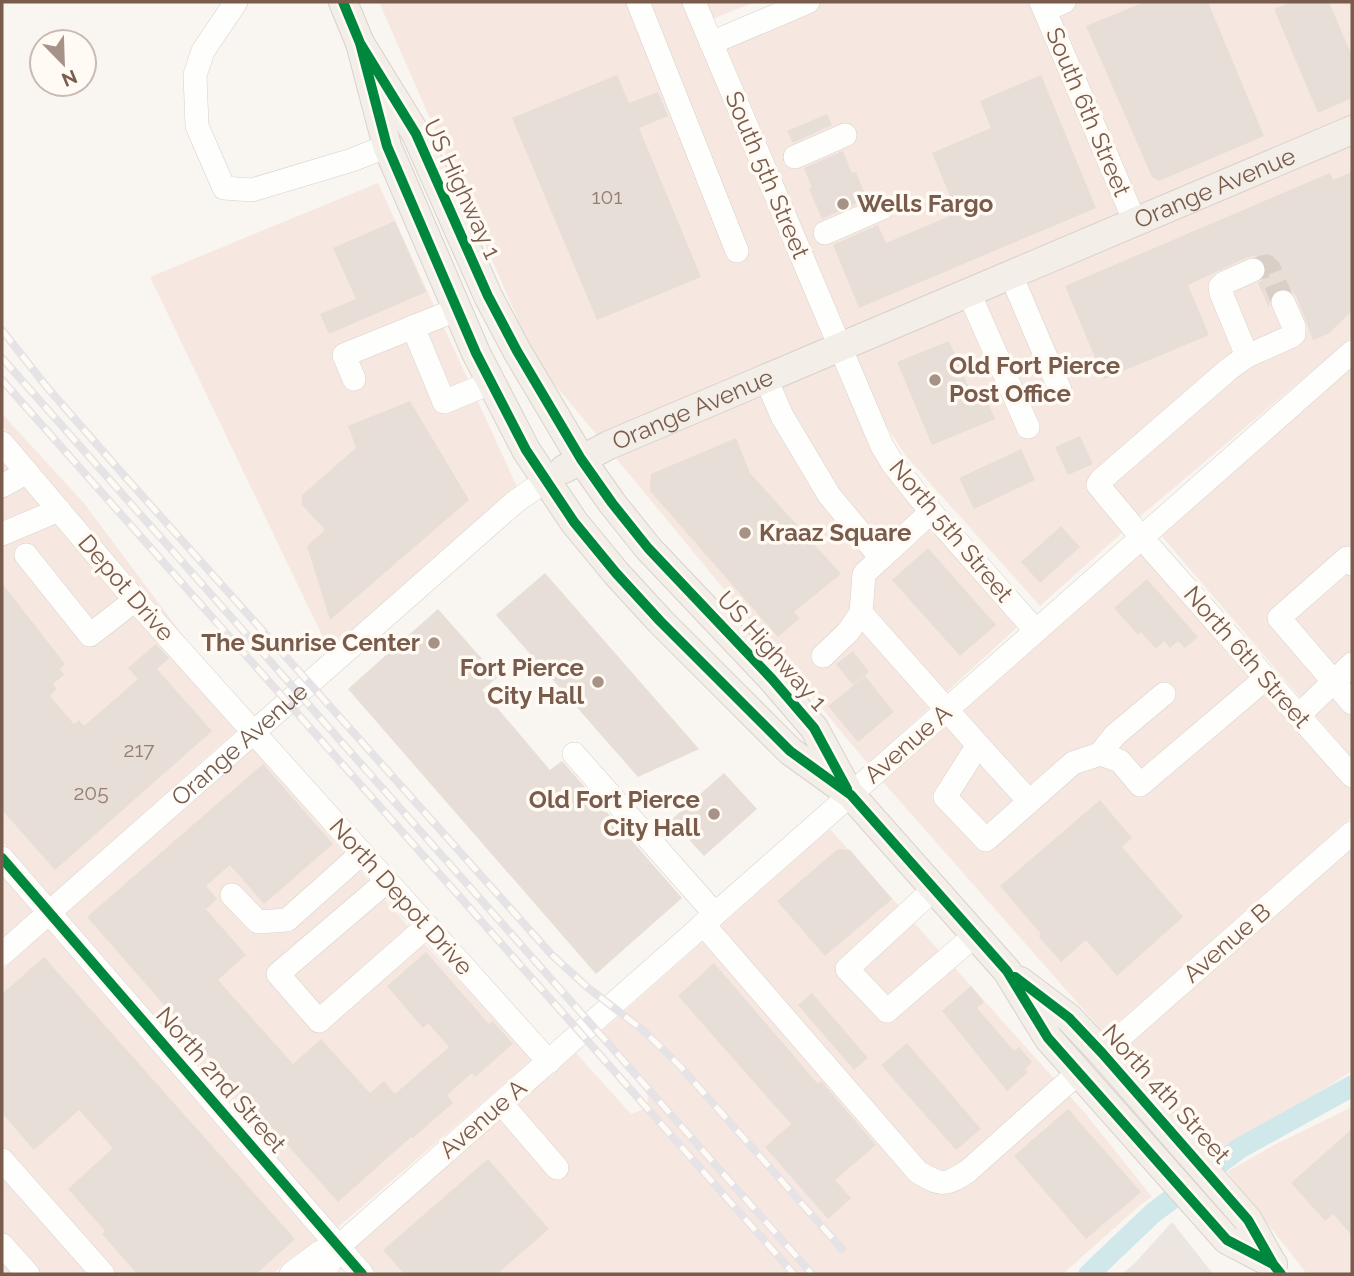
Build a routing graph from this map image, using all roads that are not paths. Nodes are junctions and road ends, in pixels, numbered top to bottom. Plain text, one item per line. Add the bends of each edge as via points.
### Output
1 (343, 2) edge
2 (638, 2) edge
3 (694, 2) edge
4 (808, 2) edge
5 (1050, 4) edge
6 (226, 8) edge
7 (360, 43) junction
8 (711, 43) junction
9 (1352, 130) edge
10 (845, 135) dead end
11 (387, 146) junction
12 (795, 158) dead end
13 (882, 208) dead end
14 (1135, 222) junction
15 (825, 233) dead end
16 (737, 251) dead end
17 (1253, 271) dead end
18 (1011, 275) junction
19 (970, 293) junction
20 (1283, 302) tunnel mouth
21 (458, 309) junction
22 (413, 327) junction
23 (840, 348) junction
24 (1352, 352) edge
25 (1247, 356) junction
26 (354, 379) dead end
27 (766, 379) junction
28 (491, 383) junction
29 (1060, 390) dead end
30 (1028, 427) dead end
31 (2, 443) edge
32 (580, 459) junction
33 (27, 472) junction
34 (545, 481) junction
35 (2, 486) edge
36 (59, 510) junction
37 (931, 512) junction
38 (2, 534) edge
39 (1142, 538) junction
40 (26, 555) dead end
41 (881, 558) junction
42 (1352, 564) edge
43 (135, 600) junction
44 (861, 613) junction
45 (1036, 631) junction
46 (822, 656) dead end
47 (1352, 664) edge
48 (1266, 678) junction
49 (1334, 681) junction
50 (1164, 694) dead end
51 (1352, 703) edge
52 (947, 710) junction
53 (1299, 715) junction
54 (253, 732) junction
55 (978, 745) junction
56 (575, 754) dead end
57 (1100, 754) junction
58 (1352, 776) edge
59 (851, 795) junction
60 (1029, 801) junction
61 (1352, 833) edge
62 (362, 853) junction
63 (2, 858) edge
64 (387, 881) junction
65 (934, 889) junction
66 (232, 895) dead end
67 (48, 913) junction
68 (709, 919) junction
69 (427, 926) junction
70 (975, 935) junction
71 (2, 954) edge
72 (1007, 971) junction
73 (1102, 1053) junction
74 (548, 1062) junction
75 (1079, 1072) junction
76 (501, 1103) junction
77 (2, 1160) edge
78 (557, 1167) dead end
79 (2, 1245) edge
80 (338, 1247) junction
81 (1277, 1269) edge
82 (28, 1274) edge
83 (103, 1274) edge
84 (291, 1274) edge
85 (324, 1274) edge
86 (362, 1274) edge

1 - 7 main road, US Highway 1
2 - 16 street
3 - 8 street, South 5th Street
4 - 8 street
5 - 14 street, South 6th Street
6 - 11 street via 195,75 197,126 224,188 253,190
7 - 11 main road, US Highway 1
7 - 32 main road, US Highway 1 via 416,134 488,296
8 - 23 street, South 5th Street
9 - 14 main road, Orange Avenue
10 - 12 street
11 - 21 main road, US Highway 1
13 - 15 street
14 - 18 main road, Orange Avenue
17 - 25 street via 1220,287
18 - 19 main road, Orange Avenue
18 - 29 street
19 - 23 main road, Orange Avenue
19 - 30 street
20 - 25 street via 1294,334
21 - 22 street
21 - 28 main road, US Highway 1
22 - 26 street via 344,355
22 - 28 street via 444,402
23 - 27 main road, Orange Avenue
23 - 37 street, North 5th Street via 882,446
24 - 39 street, Avenue A
25 - 39 street, North 6th Street via 1098,485
27 - 32 main road, Orange Avenue
27 - 41 street via 782,416 829,495
28 - 34 main road, US Highway 1
31 - 33 street, Depot Drive
32 - 34 main road, Orange Avenue
32 - 59 main road, US Highway 1 via 648,548 814,728
33 - 35 street
33 - 36 street, Depot Drive
34 - 54 street, Orange Avenue via 515,502
34 - 59 main road, US Highway 1 via 574,522 660,621 789,751
36 - 38 street
36 - 43 street, Depot Drive
37 - 41 street
37 - 45 street, North 5th Street
39 - 45 street, Avenue A
39 - 48 street, North 6th Street
40 - 43 street via 90,635
41 - 44 street via 863,574
42 - 49 street via 1347,558 1279,618
43 - 54 street, Depot Drive
44 - 46 street
44 - 52 street
45 - 52 street, Avenue A
47 - 49 street
48 - 53 street, North 6th Street
48 - 57 street via 1140,785 1120,761
49 - 51 street
49 - 53 street
50 - 57 street via 1115,735
52 - 55 street
52 - 59 street, Avenue A
53 - 58 street, North 6th Street
54 - 62 street, North Depot Drive
54 - 67 street, Orange Avenue
55 - 60 street
55 - 60 street via 945,797 986,840
56 - 68 street
57 - 60 street via 1073,763
59 - 65 main road, North 4th Street
59 - 68 street, Avenue A
61 - 73 street, Avenue B
62 - 64 street, North Depot Drive
62 - 66 street via 286,920 258,922
63 - 67 street, North 2nd Street
64 - 69 street, North Depot Drive
64 - 69 street via 278,974 318,1021
65 - 70 main road, North 4th Street
65 - 70 street via 847,969 887,1011
67 - 71 street, Orange Avenue
67 - 80 street, North 2nd Street
68 - 74 street, Avenue A
68 - 75 street via 918,1172 936,1183 952,1182 968,1171
69 - 74 street, North Depot Drive
70 - 72 main road, North 4th Street
72 - 73 main road, North 4th Street via 1069,1018
72 - 75 main road, North 4th Street via 1048,1038
73 - 81 main road, North 4th Street via 1248,1220
74 - 76 street, Avenue A
75 - 81 main road, North 4th Street via 1227,1240
76 - 78 street
76 - 80 street, Avenue A
77 - 83 street
79 - 82 street
80 - 84 street, Avenue A via 320,1252
80 - 85 street, Avenue A
80 - 86 street, North 2nd Street

